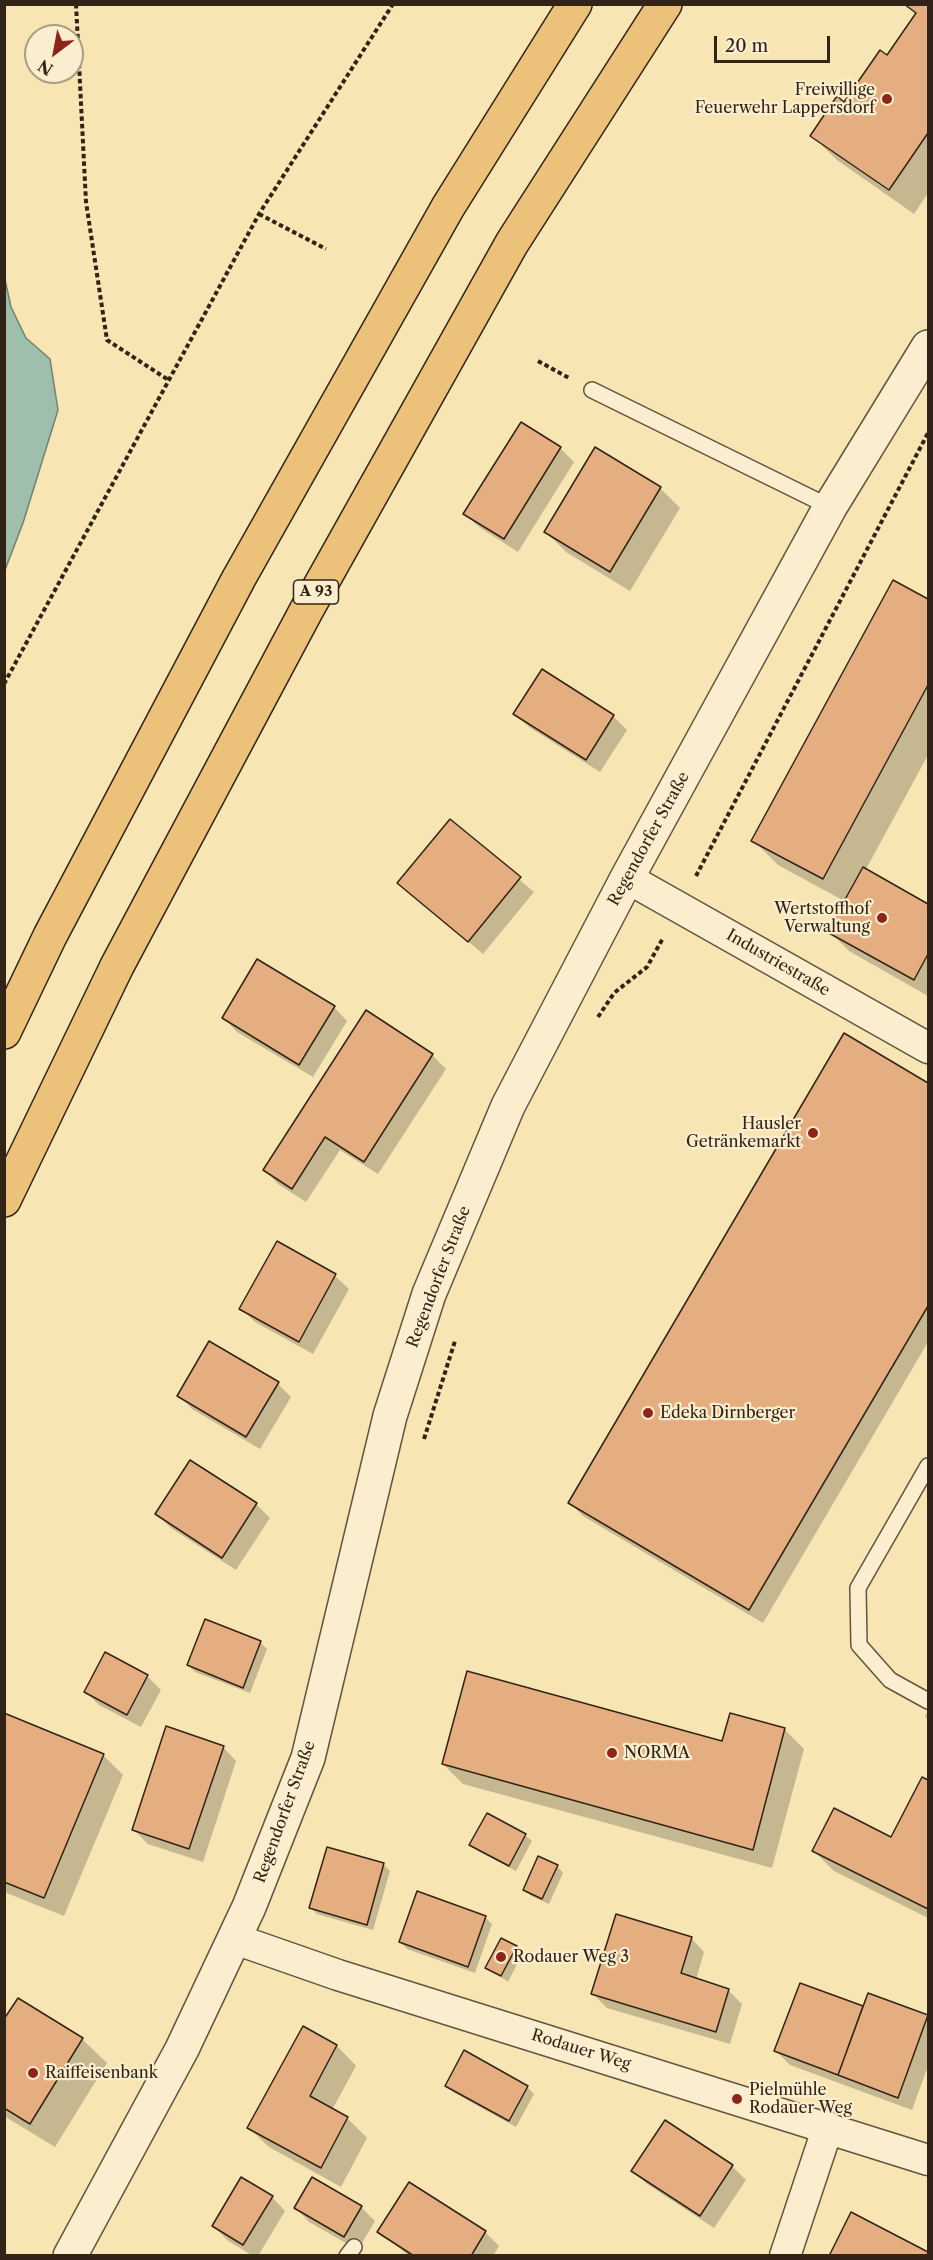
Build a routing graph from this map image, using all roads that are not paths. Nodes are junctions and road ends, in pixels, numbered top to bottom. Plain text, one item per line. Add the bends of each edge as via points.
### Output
1 (575, 4) edge
2 (665, 4) edge
3 (928, 347) edge
4 (592, 390) road end
5 (830, 507) junction
6 (627, 878) junction
7 (4, 1032) edge
8 (928, 1048) edge
9 (4, 1200) edge
10 (928, 1466) edge
11 (928, 1701) edge
12 (235, 1939) junction
13 (828, 2127) junction
14 (928, 2160) edge
15 (70, 2256) edge
16 (785, 2256) edge

1 - 7 highway via 448,207 238,578 50,936
2 - 9 highway, A 93 via 512,243 306,611 117,966
3 - 5 street, Regendorfer Straße
4 - 5 lane
5 - 6 street, Regendorfer Straße
6 - 8 street, Industriestraße
6 - 12 street, Regendorfer Straße via 508,1106 429,1294 390,1416 308,1758
10 - 11 lane via 858,1588 859,1646 890,1680
12 - 13 street, Rodauer Weg via 338,1975
12 - 15 street, Regendorfer Straße via 176,2060
13 - 14 street, Rodauer Weg
13 - 16 street

